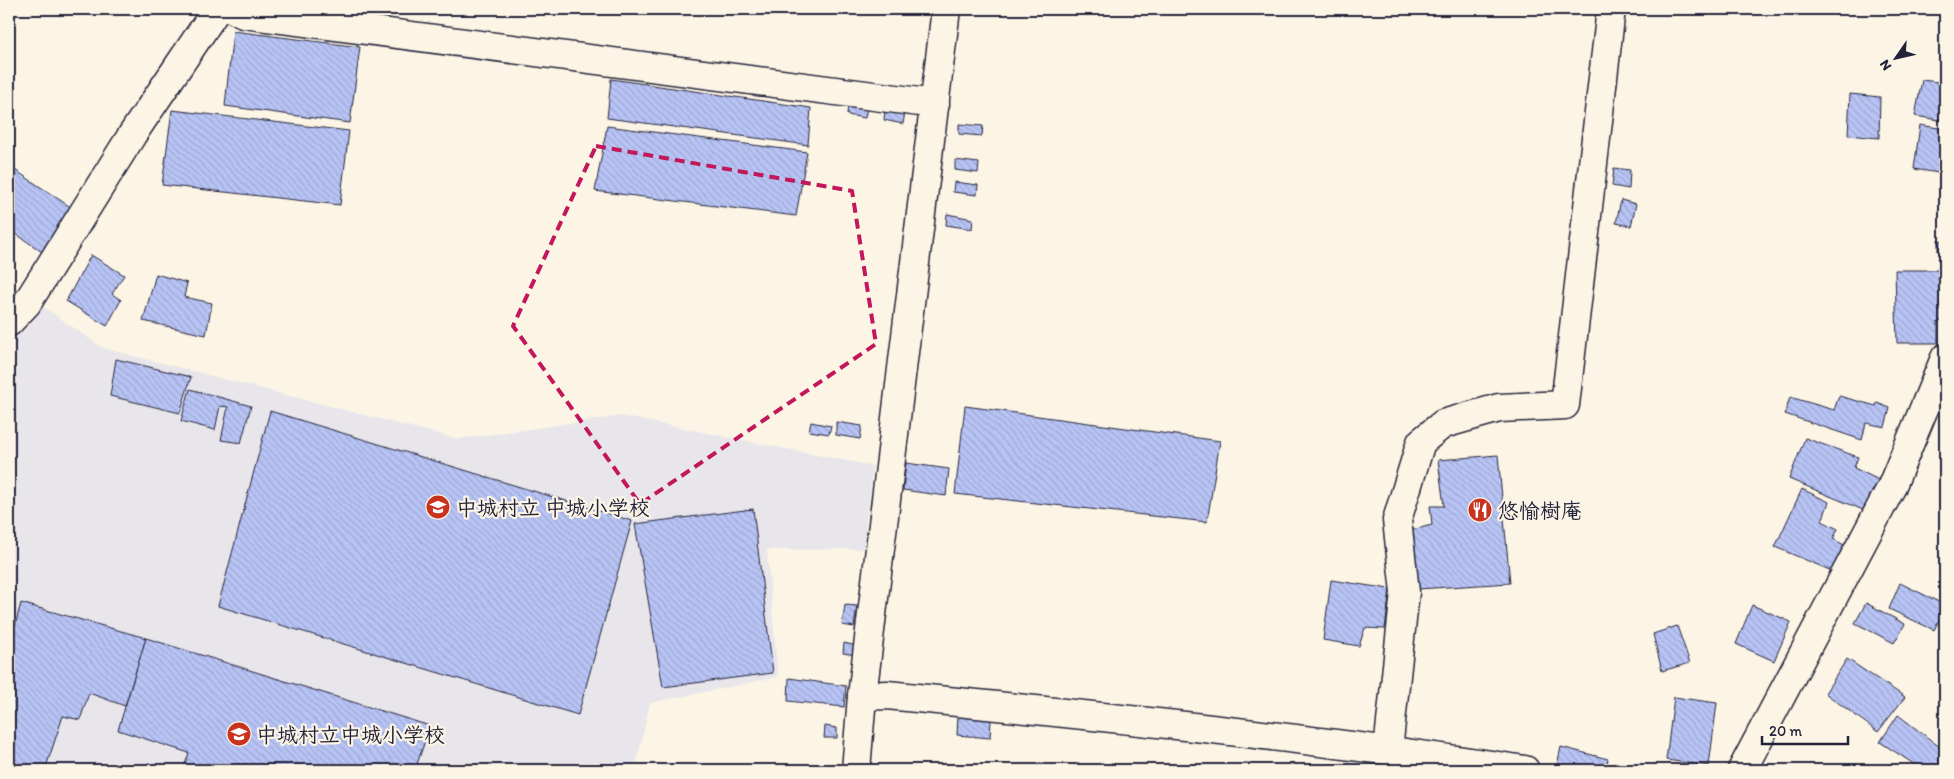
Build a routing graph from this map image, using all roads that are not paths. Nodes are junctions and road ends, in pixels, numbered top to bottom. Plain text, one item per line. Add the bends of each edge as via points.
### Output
1 (217, 9) edge
2 (233, 9) edge
3 (946, 9) edge
4 (1611, 9) edge
5 (934, 104) junction
6 (9, 322) edge
7 (1945, 358) edge
8 (862, 696) junction
9 (1388, 750) junction
10 (856, 770) edge
11 (1525, 770) edge
12 (1742, 770) edge

1 - 6 street via 132,135 27,303
2 - 5 street via 243,14
3 - 5 street
4 - 9 street via 1565,405 1499,408 1443,424 1421,442 1397,520 1405,592
5 - 8 street
7 - 12 street via 1891,488
8 - 9 street via 887,695 1124,718
8 - 10 street
9 - 11 street

